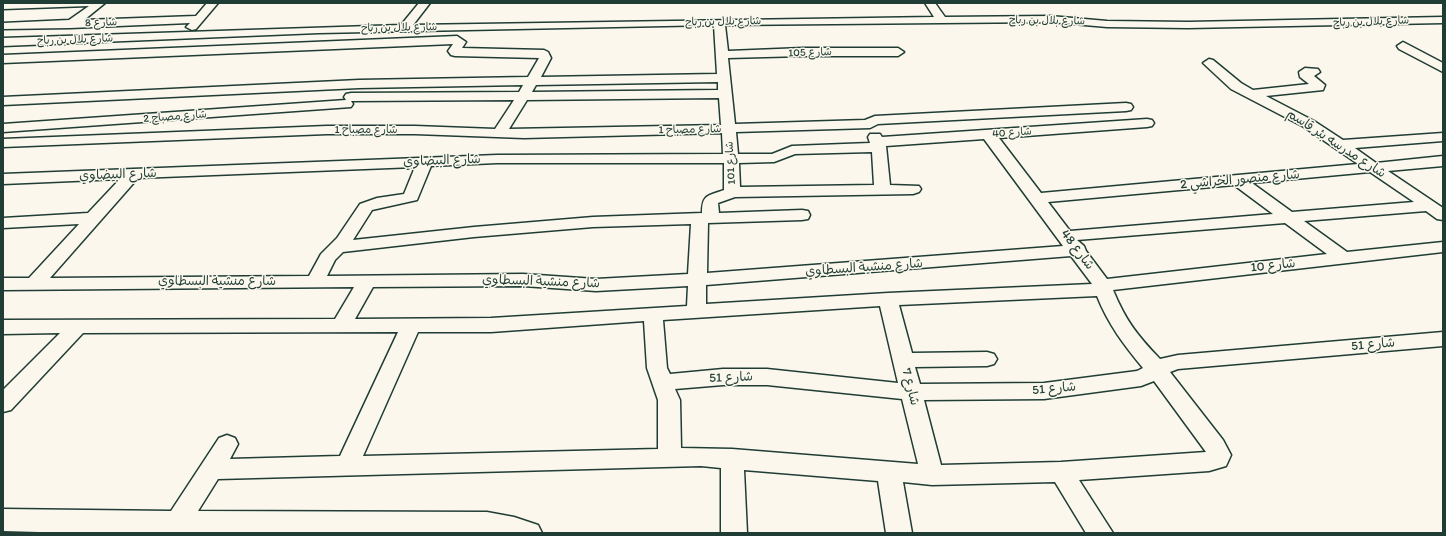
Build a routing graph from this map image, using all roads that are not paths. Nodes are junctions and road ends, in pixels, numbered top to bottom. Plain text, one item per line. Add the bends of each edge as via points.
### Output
1 (89, 3) edge
2 (100, 3) edge
3 (213, 3) edge
4 (425, 3) edge
5 (930, 3) edge
6 (25, 4) edge
7 (3, 6) edge
8 (3, 19) edge
9 (199, 19) junction
10 (942, 20) junction
11 (1443, 20) edge
12 (719, 22) junction
13 (71, 25) junction
14 (3, 26) edge
15 (404, 28) junction
16 (185, 36) junction
17 (48, 41) junction
18 (3, 42) edge
19 (1404, 46) dead end
20 (898, 52) dead end
21 (722, 55) junction
22 (24, 58) junction
23 (3, 59) edge
24 (1209, 62) dead end
25 (1443, 68) edge
26 (1314, 72) dead end
27 (724, 78) junction
28 (533, 80) junction
29 (359, 84) junction
30 (725, 94) junction
31 (1251, 94) junction
32 (523, 96) junction
33 (3, 101) edge
34 (349, 101) junction
35 (1126, 107) dead end
36 (1147, 123) dead end
37 (870, 124) junction
38 (3, 128) edge
39 (729, 128) junction
40 (327, 130) junction
41 (499, 134) junction
42 (989, 135) junction
43 (1443, 137) edge
44 (3, 143) edge
45 (878, 145) junction
46 (1341, 145) junction
47 (731, 158) junction
48 (1443, 160) edge
49 (425, 162) junction
50 (1374, 168) junction
51 (133, 174) junction
52 (3, 179) edge
53 (1238, 180) junction
54 (882, 189) junction
55 (913, 189) dead end
56 (731, 192) junction
57 (1038, 198) junction
58 (1436, 210) edge
59 (802, 215) dead end
60 (1288, 217) junction
61 (94, 218) junction
62 (706, 218) junction
63 (3, 223) edge
64 (1066, 236) junction
65 (338, 247) junction
66 (1443, 247) edge
67 (1078, 250) junction
68 (1343, 258) junction
69 (697, 279) junction
70 (366, 281) junction
71 (314, 282) junction
72 (3, 284) edge
73 (34, 284) junction
74 (1103, 287) junction
75 (888, 299) junction
76 (696, 311) junction
77 (654, 313) junction
78 (341, 326) junction
79 (411, 326) junction
80 (3, 327) edge
81 (78, 327) junction
82 (1443, 339) edge
83 (987, 359) dead end
84 (903, 360) junction
85 (1157, 370) junction
86 (661, 382) junction
87 (911, 392) junction
88 (3, 404) edge
89 (227, 444) dead end
90 (670, 458) junction
91 (732, 458) junction
92 (346, 466) junction
93 (211, 469) junction
94 (889, 472) junction
95 (1061, 472) junction
96 (932, 475) junction
97 (3, 520) edge
98 (179, 521) junction
99 (71, 528) edge
100 (529, 533) edge
101 (734, 533) edge
102 (899, 533) edge
103 (1100, 533) edge

1 - 6 street
2 - 13 street
3 - 9 street
4 - 15 street
5 - 10 street
6 - 7 street
6 - 8 street
9 - 13 street, شارع 8
9 - 16 street
10 - 11 street, شارع بلال بن رباح via 1050,19 1107,24 1188,25
10 - 12 street, شارع بلال بن رباح
12 - 15 street, شارع بلال بن رباح
12 - 21 street, شارع 101
13 - 14 street, شارع 8
13 - 17 street
15 - 16 street, شارع بلال بن رباح
16 - 17 street, شارع بلال بن رباح
17 - 18 street, شارع بلال بن رباح
17 - 22 street
19 - 25 street
20 - 21 street, شارع 105
21 - 27 street, شارع 101
22 - 23 street
22 - 28 street via 457,40 460,42 455,52 540,52 545,58
24 - 31 street, شارع مدرسه بئر قاسم via 1228,80
26 - 31 street via 1304,74 1319,85 1318,87
27 - 28 street
27 - 30 street, شارع 101
28 - 29 street
28 - 32 street
29 - 33 street
29 - 34 street
30 - 32 street, شارع مصباح 2
30 - 39 street, شارع 101
31 - 46 street, شارع مدرسه بئر قاسم via 1309,124
32 - 34 street, شارع مصباح 2
32 - 41 street
34 - 38 street, شارع مصباح 2
34 - 40 street
35 - 37 street, شارع مصباح 1 via 875,120
36 - 42 street, شارع 40
37 - 39 street, شارع مصباح 1
37 - 45 street
39 - 41 street, شارع مصباح 1
39 - 47 street, شارع 101
40 - 41 street, شارع مصباح 1 via 415,130
40 - 44 street, شارع مصباح 1
42 - 45 street, شارع 40
42 - 57 street, شارع 48
43 - 46 street
45 - 47 street, شارع البيضاوي via 792,150 774,158
45 - 54 street
46 - 50 street, شارع مدرسه بئر قاسم
47 - 49 street, شارع البيضاوي via 518,158
47 - 56 street, شارع 101
48 - 50 street, شارع منصور الخراشي 2
49 - 51 street, شارع البيضاوي
49 - 65 street via 411,197 366,207
50 - 53 street, شارع منصور الخراشي 2
50 - 58 street, شارع مدرسه بئر قاسم
51 - 52 street, شارع البيضاوي
51 - 61 street
53 - 57 street, شارع منصور الخراشي 2
53 - 60 street
54 - 55 street
54 - 56 street
56 - 62 street, شارع 101 via 710,201
57 - 64 street, شارع 48
58 - 60 street
59 - 62 street
60 - 64 street
60 - 68 street
61 - 63 street
61 - 73 street
62 - 65 street via 593,222
62 - 69 street
64 - 67 street, شارع 48
65 - 71 street via 327,258
66 - 68 street, شارع 10
67 - 69 street, شارع منشية البسطاوي
67 - 74 street, شارع 48
68 - 74 street, شارع 10
69 - 70 street, شارع منشية البسطاوي via 596,285 523,280
69 - 76 street
70 - 71 street, شارع منشية البسطاوي
70 - 78 street
71 - 73 street, شارع منشية البسطاوي
72 - 73 street, شارع منشية البسطاوي
74 - 75 street, شارع 10
74 - 85 street, شارع 48 via 1127,336
75 - 76 street, شارع 10
75 - 84 street, شارع 7
76 - 77 street, شارع 10
77 - 79 street, شارع 10 via 525,324
77 - 86 street via 657,368
78 - 79 street, شارع 10
78 - 81 street, شارع 10
79 - 92 street
80 - 81 street, شارع 10
81 - 88 street
82 - 85 street, شارع 51 via 1178,362
83 - 84 street
84 - 87 street, شارع 7
85 - 87 street, شارع 51 via 1141,378 1044,391
85 - 95 street, شارع 48 via 1215,447 1218,459
86 - 87 street, شارع 51 via 723,377 767,377
86 - 90 street via 669,400
87 - 96 street, شارع 7
89 - 93 street
90 - 91 street
90 - 92 street
91 - 94 street
91 - 101 street
92 - 93 street
93 - 98 street
94 - 96 street
94 - 102 street
95 - 96 street
95 - 103 street
97 - 99 street
98 - 99 street
98 - 100 street via 487,523

